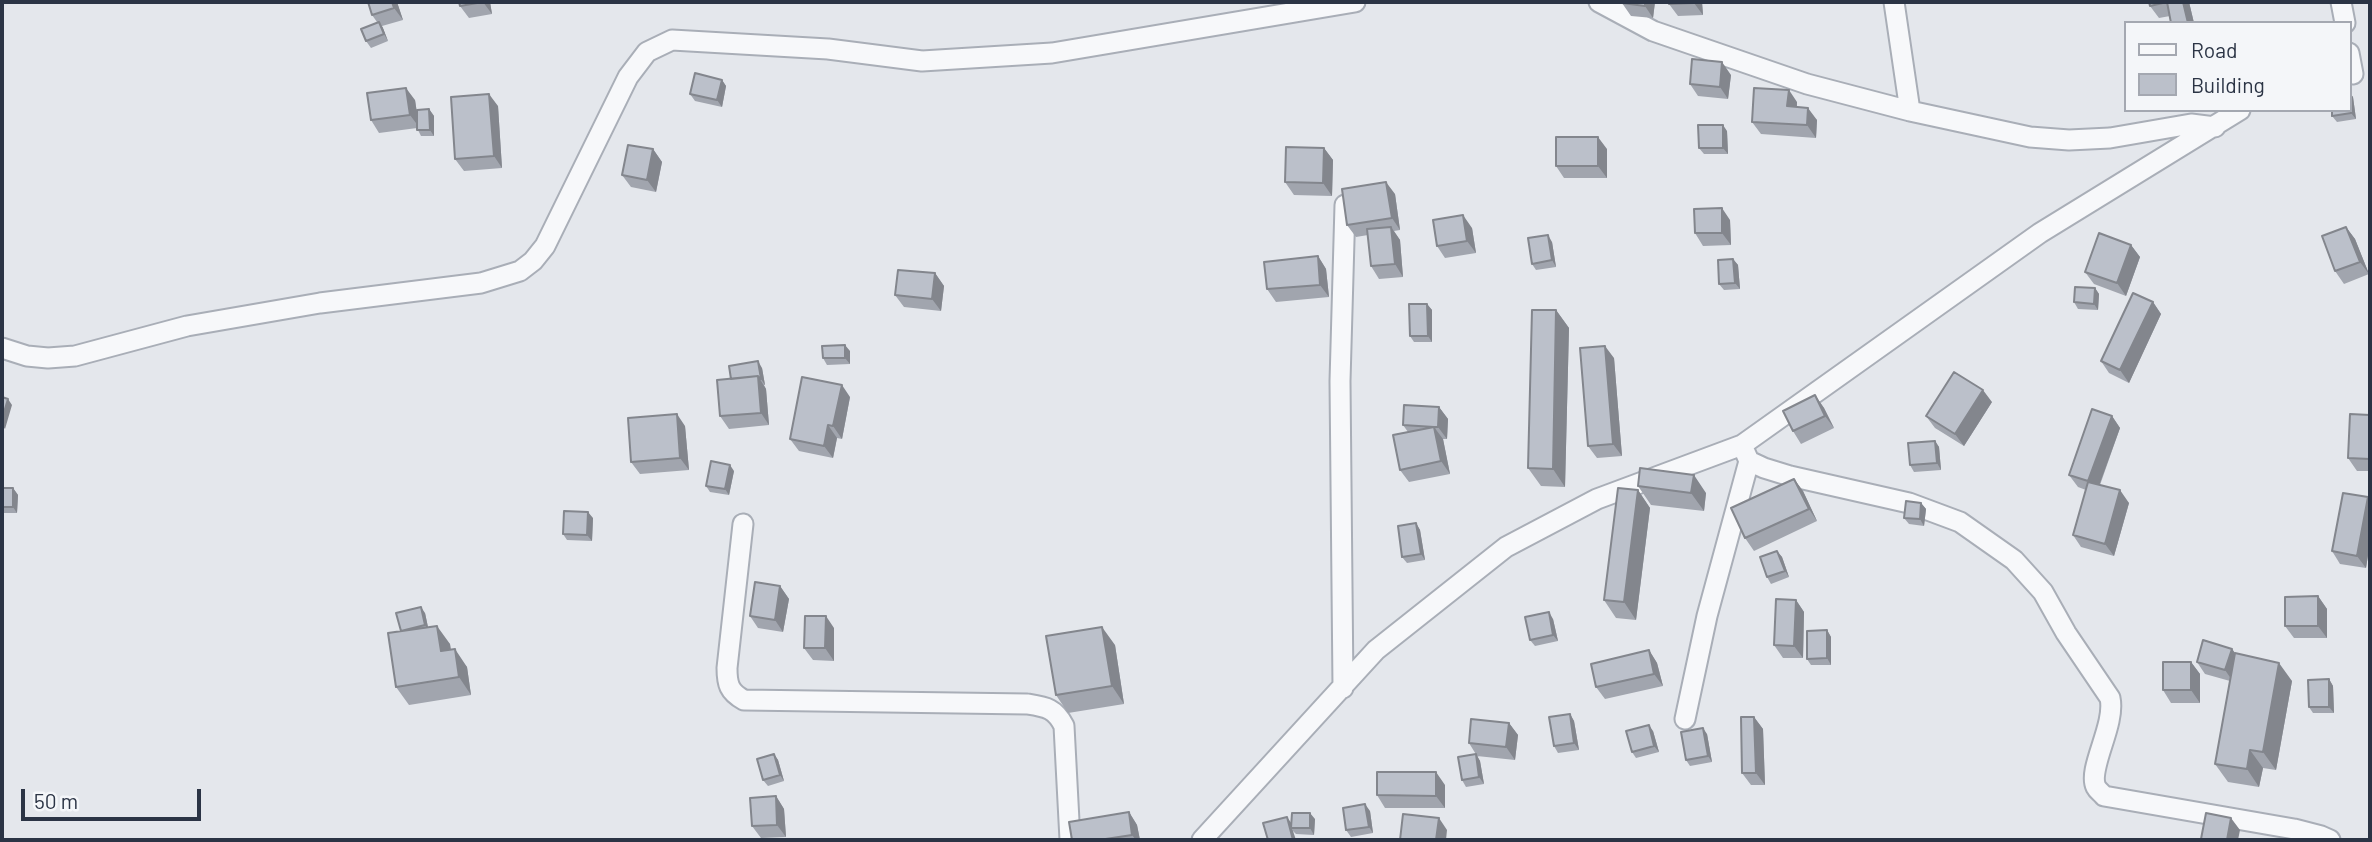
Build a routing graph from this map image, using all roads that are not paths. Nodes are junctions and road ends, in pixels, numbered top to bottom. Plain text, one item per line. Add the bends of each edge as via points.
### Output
1 (1355, 2) edge
2 (1599, 2) edge
3 (1894, 2) edge
4 (2341, 2) edge
5 (2344, 21) edge
6 (1910, 111) junction
7 (2237, 112) edge
8 (2215, 127) junction
9 (1345, 205) edge
10 (2, 348) edge
11 (1746, 453) junction
12 (743, 524) dead end
13 (1343, 688) junction
14 (1685, 719) dead end
15 (1205, 839) edge
16 (1070, 840) edge
17 (2330, 840) edge

1 - 10 street via 1052,53 922,61 828,49 672,40 647,52 628,77 545,246 520,271 481,283 320,303 187,326 75,356 27,356
2 - 6 street via 1653,31 1807,84
3 - 6 street
4 - 5 street
6 - 8 street via 2030,137 2069,140 2191,124
7 - 8 street
8 - 11 street via 2040,233
9 - 13 street via 1340,381
11 - 13 street via 1597,499 1506,547 1376,650
11 - 14 street
11 - 17 street via 1764,468 1909,502 1960,522 2014,560 2043,592 2110,698 2112,709 2094,775 2104,796 2294,829
12 - 16 street via 727,668 727,684 733,694 744,700 1046,707 1058,714 1064,726
13 - 15 street

